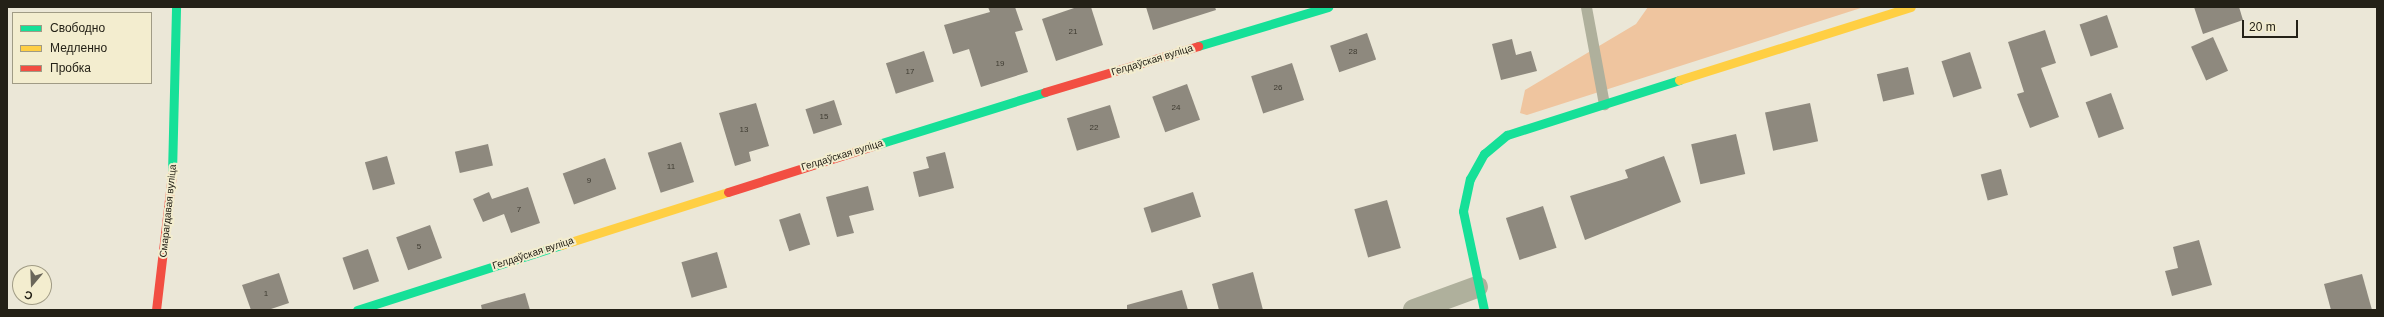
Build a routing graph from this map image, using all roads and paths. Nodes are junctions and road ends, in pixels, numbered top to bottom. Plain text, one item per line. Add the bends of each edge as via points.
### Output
1 (176, 7) edge
2 (1328, 7) edge
3 (1586, 7) edge
4 (1911, 7) edge
5 (1604, 104) junction
6 (1477, 287) junction
7 (156, 310) edge
8 (357, 310) edge
9 (1414, 310) edge
10 (1484, 310) edge

1 - 7 street, Смарагдавая вуліца via 176,111 171,189
2 - 8 street, Гелдаўская вуліца via 950,121
3 - 5 lane
4 - 5 street
5 - 6 street via 1507,134 1484,154 1470,179 1463,211
6 - 9 street
6 - 10 street

